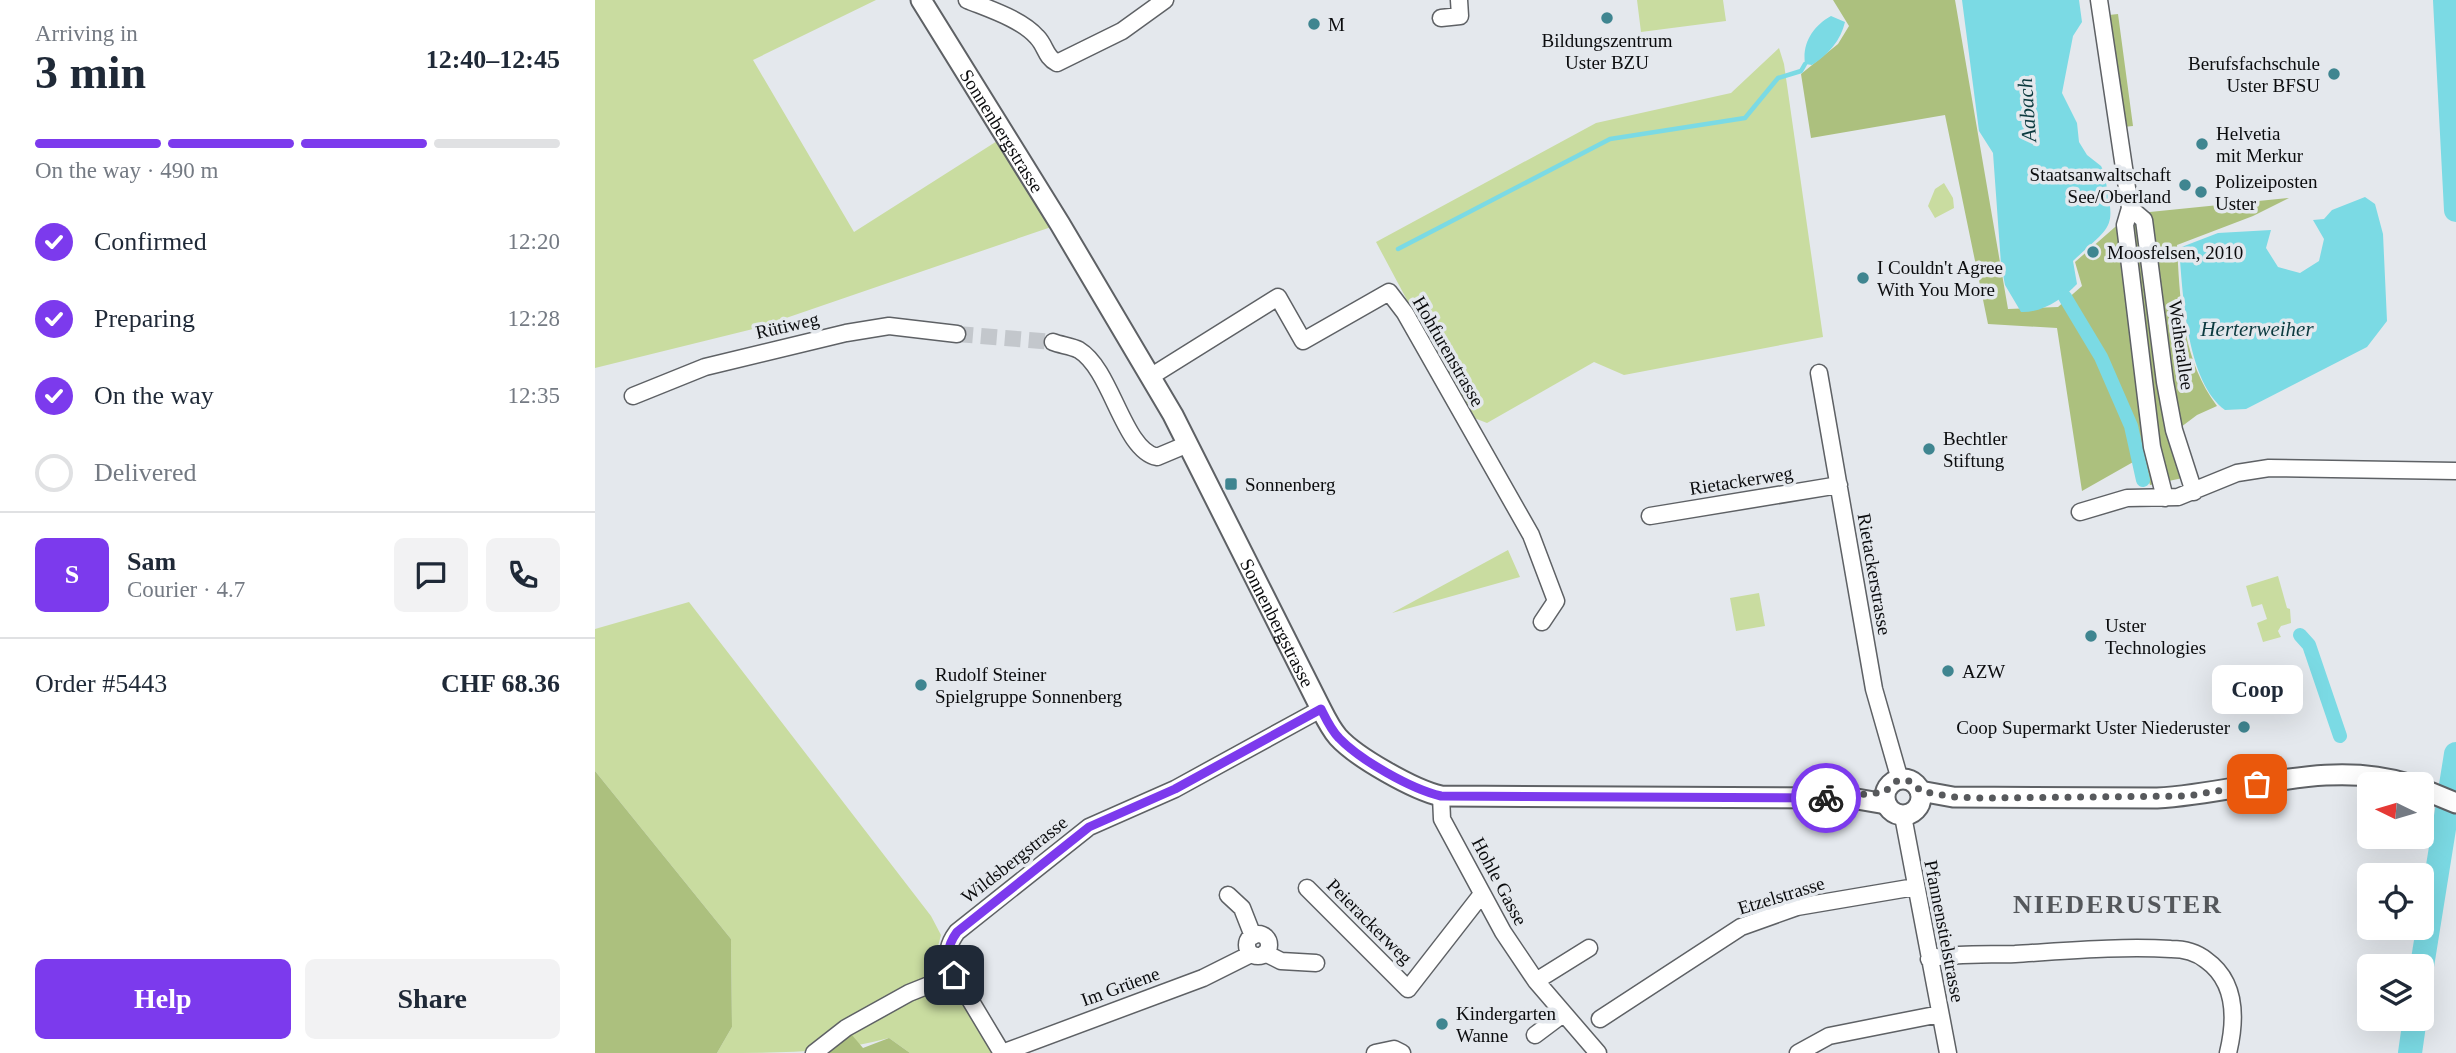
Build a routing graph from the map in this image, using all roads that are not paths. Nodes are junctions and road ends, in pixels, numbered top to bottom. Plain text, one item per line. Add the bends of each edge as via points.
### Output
1 (921, 0) edge
2 (968, 0) edge
3 (1165, 0) edge
4 (1459, 0) edge
5 (2099, 0) edge
6 (1441, 18) dead end
7 (2130, 208) junction
8 (957, 334) tunnel mouth
9 (1053, 342) tunnel mouth
10 (1819, 373) dead end
11 (1150, 377) junction
12 (633, 396) dead end
13 (1188, 444) junction
14 (2456, 471) edge
15 (1839, 485) junction
16 (2194, 492) junction
17 (2165, 498) junction
18 (2080, 512) dead end
19 (1650, 516) dead end
20 (1542, 622) dead end
21 (1321, 709) junction
22 (2357, 775) edge
23 (1891, 792) junction
24 (2434, 793) edge
25 (1441, 796) junction
26 (2456, 803) edge
27 (1914, 804) junction
28 (1915, 887) junction
29 (1307, 888) dead end
30 (1482, 894) junction
31 (1227, 895) dead end
32 (1589, 948) dead end
33 (1258, 954) junction
34 (1929, 959) junction
35 (1316, 963) dead end
36 (954, 975) junction
37 (1536, 981) junction
38 (1563, 1014) junction
39 (1940, 1014) junction
40 (1600, 1019) dead end
41 (1535, 1035) dead end
42 (814, 1053) edge
43 (1002, 1053) edge
44 (1375, 1053) edge
45 (1402, 1053) edge
46 (1598, 1053) edge
47 (1798, 1053) edge
48 (1948, 1053) edge
49 (2228, 1053) edge

1 - 11 street, Sonnenbergstrasse
2 - 3 street via 1037,37 1049,59 1057,63 1122,31
4 - 6 street via 1460,16
5 - 7 street, Weiherallee
7 - 16 street, Weiherallee via 2144,220 2165,382 2174,430
7 - 17 street, Weiherallee via 2125,225 2152,447
8 - 12 street, Rütiweg via 889,326 846,333 705,367
9 - 13 street via 1079,350 1097,370 1142,450 1157,457
10 - 15 street, Rietackerstrasse
11 - 13 street, Sonnenbergstrasse
11 - 20 street, Hohfurenstrasse via 1278,297 1303,341 1389,292 1531,535 1556,601
13 - 21 street, Sonnenbergstrasse
14 - 16 street via 2269,468 2237,473
15 - 19 street, Rietackerweg
15 - 23 street, Rietackerstrasse
16 - 17 street
17 - 18 street via 2127,498
21 - 25 street, Sonnenbergstrasse via 1346,744 1415,787
21 - 36 street, Wildsbergstrasse via 1175,789 1089,827 957,932 947,957
22 - 27 street via 2296,777 2188,796 1953,797
23 - 25 street, Sonnenbergstrasse via 1851,798
23 - 27 street via 1896,814
23 - 27 street via 1914,783
24 - 26 street
25 - 30 street, Hohle Gasse via 1442,819
27 - 28 street, Pfannenstielstrasse
28 - 34 street, Pfannenstielstrasse
28 - 40 street, Etzelstrasse via 1797,907 1741,927
29 - 30 street, Peierackerweg via 1408,989
30 - 37 street, Hohle Gasse
31 - 33 street via 1242,908 1253,936 1248,943
32 - 37 street
33 - 35 street
33 - 43 street, Im Grüene
34 - 39 street, Pfannenstielstrasse
34 - 49 street via 2079,951 2170,949 2194,953 2223,979 2233,1002
36 - 42 street via 909,993 846,1028
36 - 43 street
37 - 38 street, Hohle Gasse
38 - 41 street
38 - 46 street, Hohle Gasse
39 - 47 street via 1829,1036
39 - 48 street, Pfannenstielstrasse
44 - 45 street via 1394,1049

